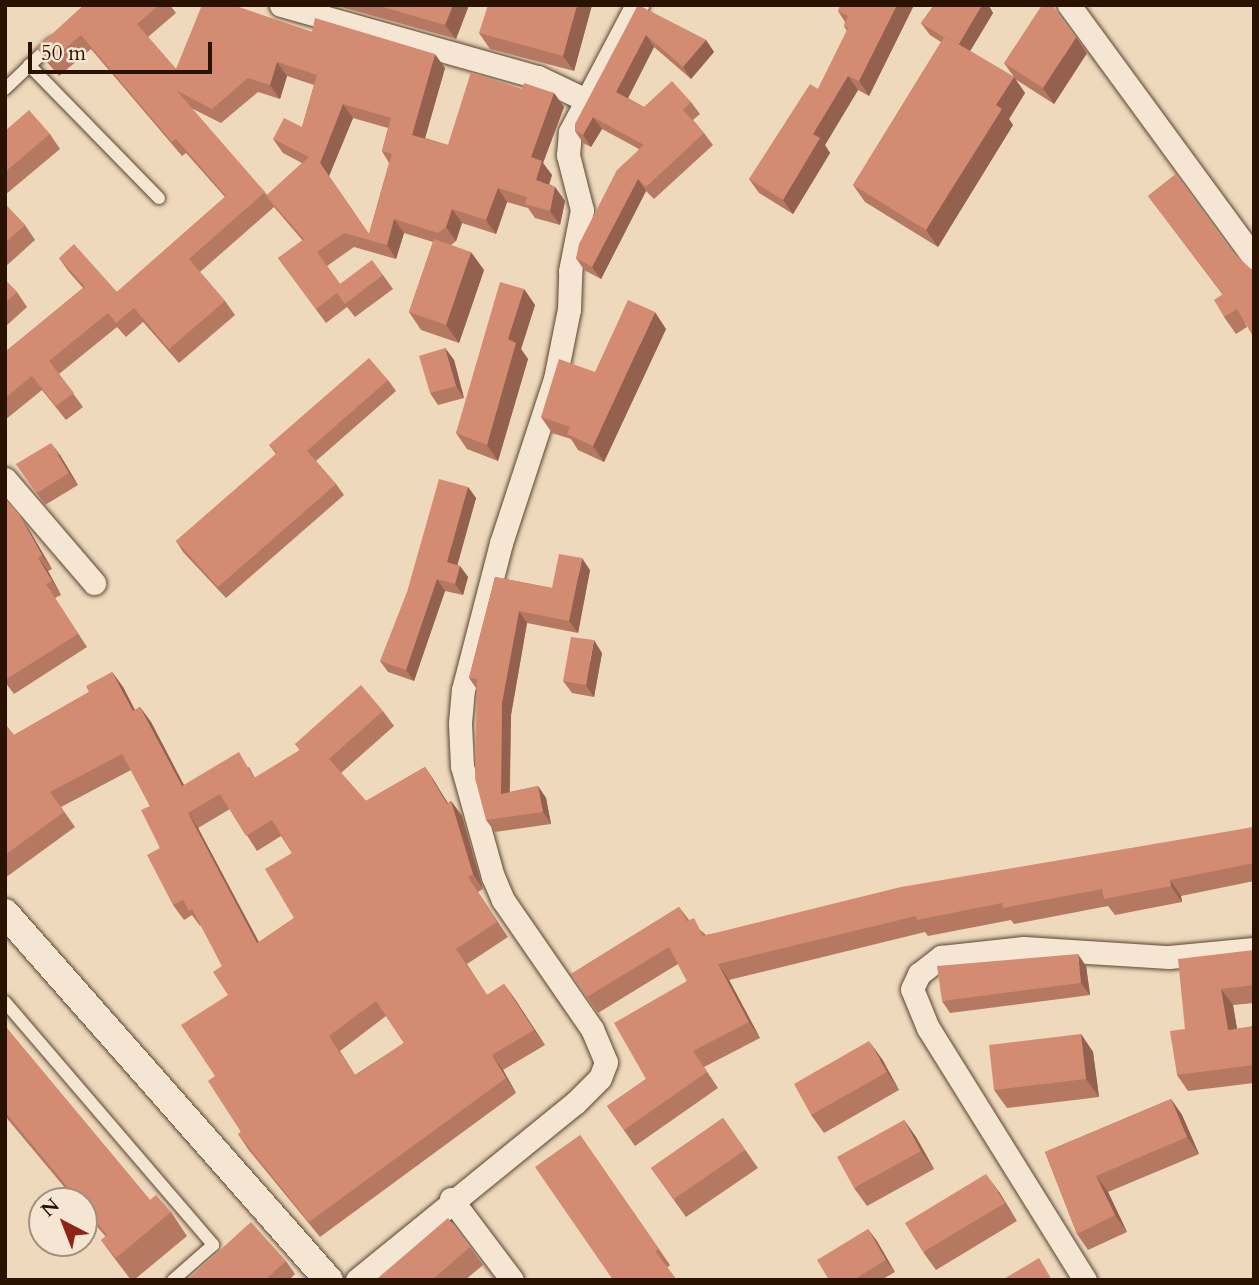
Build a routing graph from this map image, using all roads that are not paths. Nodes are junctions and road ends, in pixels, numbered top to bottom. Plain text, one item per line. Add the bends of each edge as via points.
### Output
1 (281, 5) edge
2 (637, 5) edge
3 (1069, 5) edge
4 (67, 31) edge
5 (29, 65) junction
6 (5, 89) edge
7 (586, 100) junction
8 (159, 198) dead end
9 (1254, 258) edge
10 (5, 479) edge
11 (93, 583) dead end
12 (5, 913) edge
13 (1254, 949) edge
14 (5, 1002) edge
15 (451, 1199) junction
16 (173, 1280) edge
17 (329, 1280) edge
18 (356, 1280) edge
19 (512, 1280) edge
20 (1085, 1280) edge

1 - 7 street via 538,77
2 - 7 street
3 - 9 street
4 - 5 lane
5 - 6 lane
5 - 8 lane
7 - 15 street via 570,132 568,155 582,210 570,271 567,321 555,379 501,543 463,690 460,723 462,766 493,877 503,900 592,1029 606,1062 600,1078 575,1102
10 - 11 street
12 - 17 street
13 - 20 street via 1170,957 1024,948 941,957 919,974 912,989 928,1028
14 - 16 lane via 214,1245
15 - 18 street
15 - 19 street

